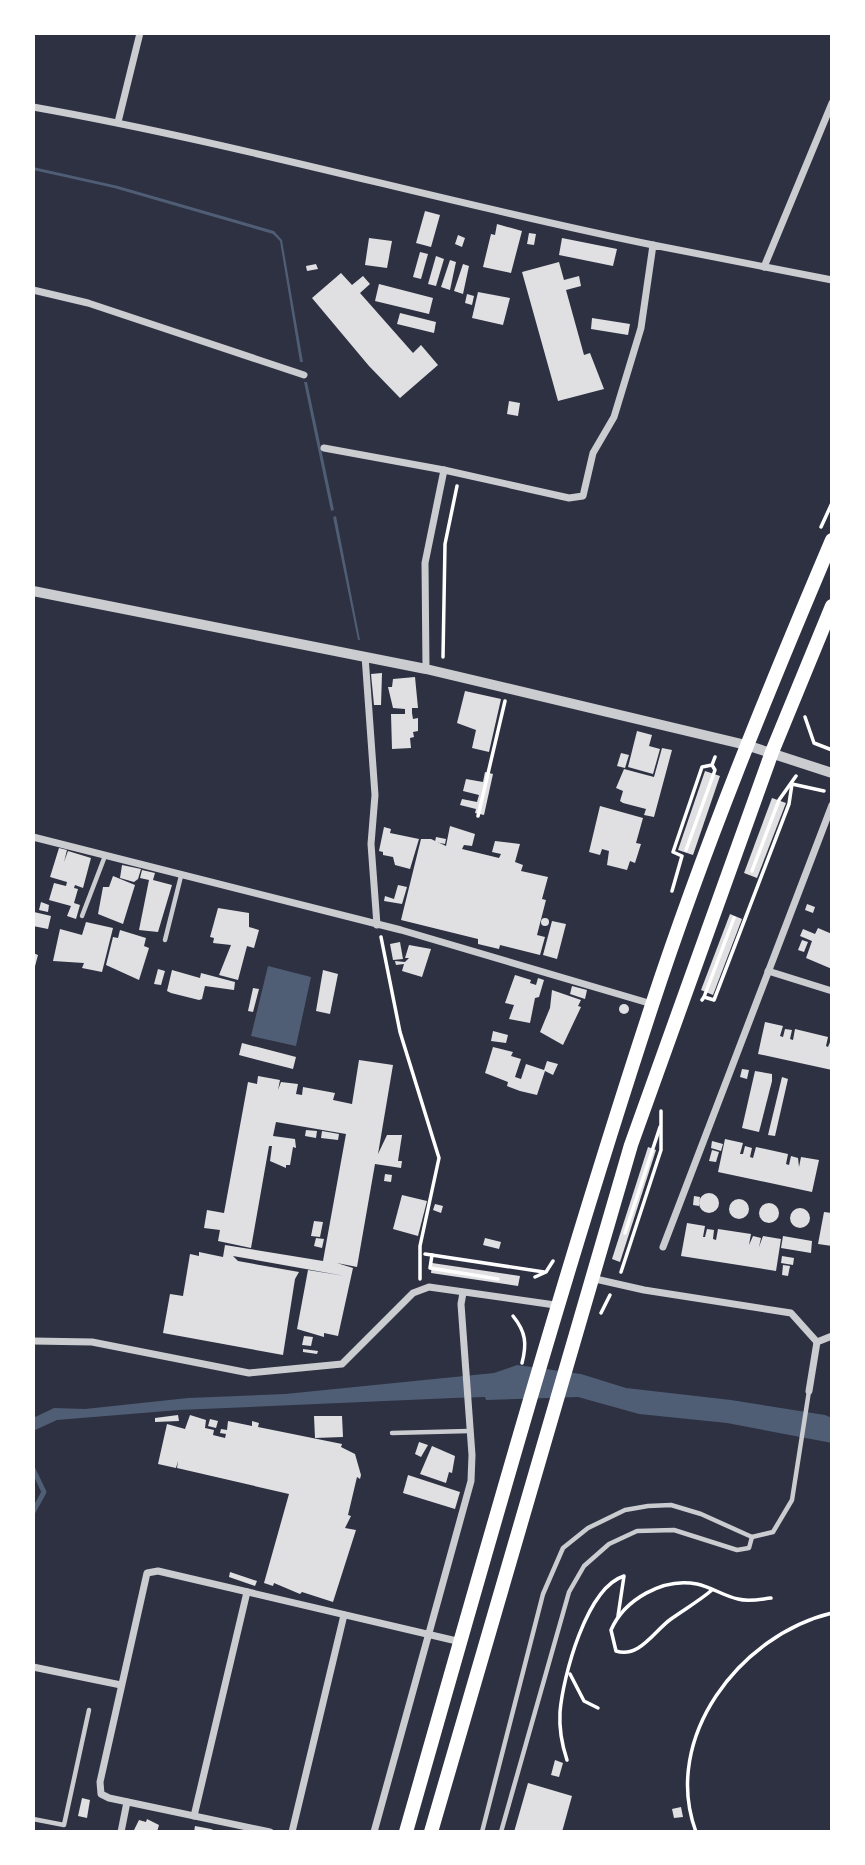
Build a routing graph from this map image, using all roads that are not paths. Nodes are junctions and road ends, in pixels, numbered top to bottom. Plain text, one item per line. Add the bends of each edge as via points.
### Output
1 (140, 33) edge
2 (832, 103) edge
3 (33, 107) edge
4 (118, 122) junction
5 (653, 246) junction
6 (764, 267) junction
7 (832, 280) edge
8 (33, 290) edge
9 (304, 376) dead end
10 (324, 448) dead end
11 (444, 470) junction
12 (832, 540) edge
13 (33, 591) edge
14 (832, 606) edge
15 (365, 656) junction
16 (426, 669) junction
17 (746, 745) junction
18 (772, 752) junction
19 (832, 774) edge
20 (832, 805) edge
21 (33, 837) edge
22 (105, 856) junction
23 (181, 876) junction
24 (82, 916) dead end
25 (377, 925) junction
26 (165, 940) dead end
27 (768, 971) junction
28 (832, 991) edge
29 (652, 1004) junction
30 (663, 1247) dead end
31 (590, 1278) junction
32 (463, 1293) junction
33 (555, 1305) junction
34 (832, 1336) edge
35 (33, 1341) edge
36 (817, 1342) junction
37 (809, 1391) joint
38 (470, 1431) junction
39 (391, 1433) dead end
40 (752, 1537) junction
41 (247, 1592) junction
42 (344, 1615) junction
43 (429, 1633) junction
44 (461, 1642) junction
45 (33, 1667) edge
46 (121, 1685) junction
47 (89, 1710) dead end
48 (127, 1802) junction
49 (194, 1816) junction
50 (33, 1819) edge
51 (121, 1832) edge
52 (270, 1832) edge
53 (292, 1832) edge
54 (374, 1832) edge
55 (406, 1832) edge
56 (431, 1832) edge
57 (482, 1832) edge
58 (501, 1832) edge

1 - 4 street
2 - 6 street
3 - 4 street
4 - 5 street via 320,167 508,216
5 - 6 street
5 - 11 street via 641,328 614,417 593,453 583,496 569,498
6 - 7 street
8 - 9 street via 88,303
10 - 11 street
11 - 16 street via 425,563
12 - 17 highway
13 - 15 street
14 - 18 highway
15 - 16 street
15 - 25 street via 375,795 371,844
16 - 17 street
17 - 18 street
17 - 29 highway
18 - 19 street
18 - 31 highway via 676,1012
20 - 27 street
21 - 22 street
22 - 23 street
22 - 24 lane
23 - 25 street
23 - 26 lane
25 - 29 street
27 - 28 street
27 - 30 street
29 - 33 highway
31 - 36 street via 791,1313
31 - 56 highway
32 - 33 street
32 - 35 street via 421,1289 342,1364 248,1373 92,1342
32 - 38 street
33 - 44 highway
34 - 36 street
36 - 37 street
37 - 40 lane via 792,1500 773,1532
38 - 39 lane
38 - 43 street via 472,1470 467,1499
40 - 57 lane via 671,1505 648,1506 600,1522 563,1548 543,1594
40 - 58 lane via 749,1548 737,1550 674,1530 637,1531 609,1544 583,1566 569,1592
41 - 42 street
41 - 46 street via 147,1573
41 - 49 street
42 - 43 street
42 - 53 street
43 - 44 street
43 - 54 street
44 - 55 highway
45 - 46 street
46 - 48 street via 99,1786 102,1796
47 - 50 lane via 64,1825
48 - 49 street
48 - 51 street
49 - 52 street

